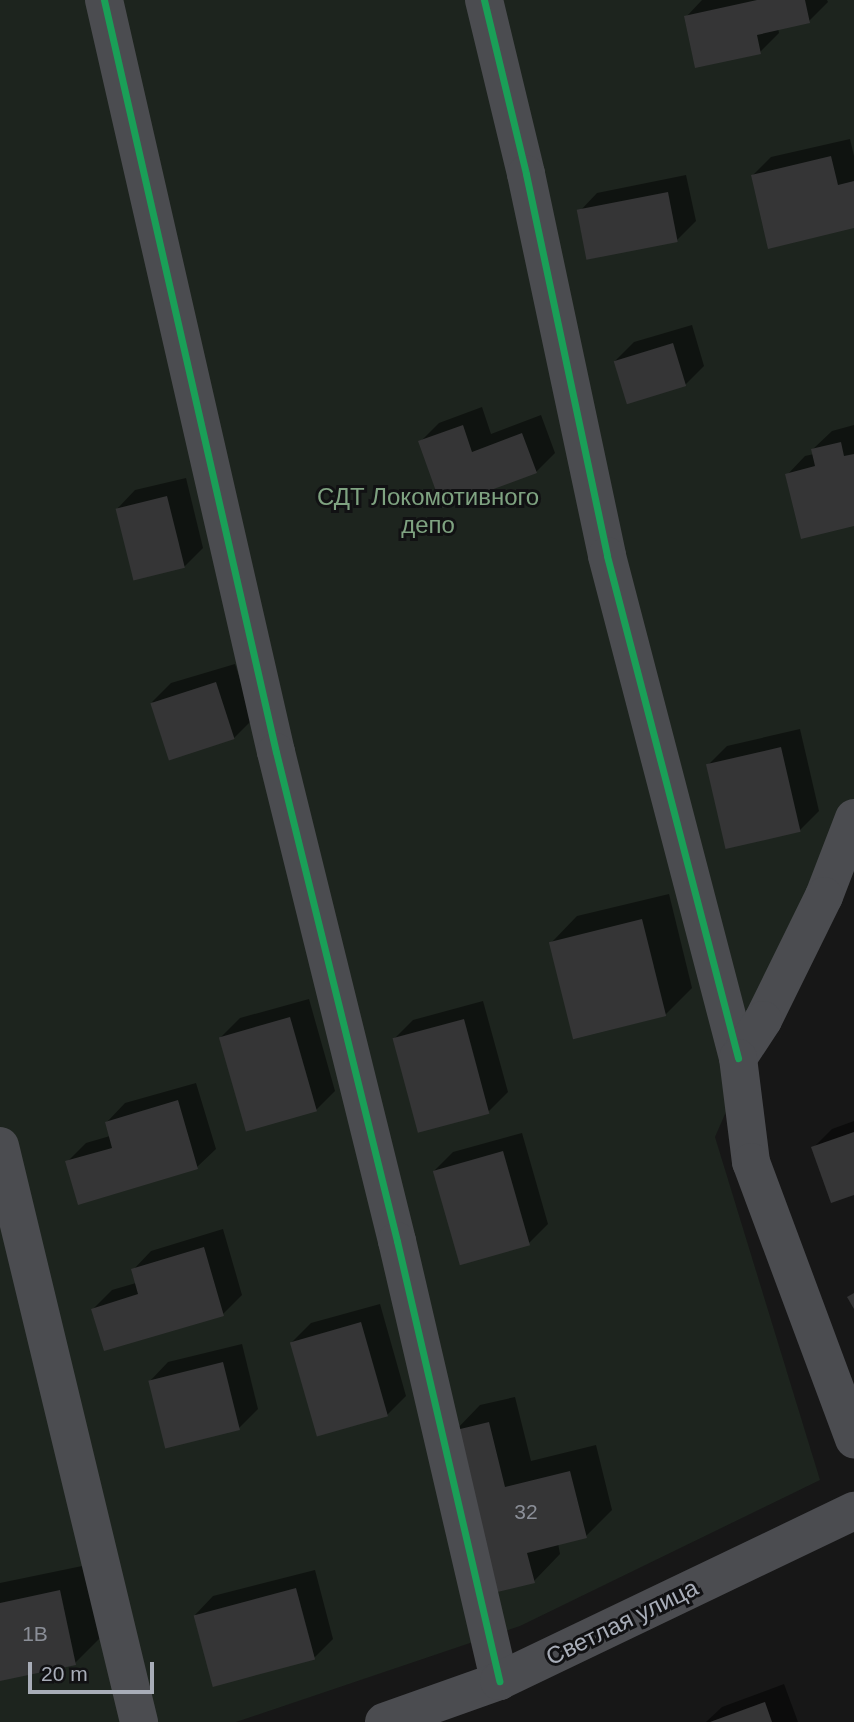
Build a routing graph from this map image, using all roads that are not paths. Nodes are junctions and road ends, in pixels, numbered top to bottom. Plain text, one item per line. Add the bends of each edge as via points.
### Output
1 (104, 0) edge
2 (484, 0) edge
3 (854, 818) edge
4 (738, 1058) junction
5 (0, 1146) edge
6 (854, 1439) edge
7 (853, 1513) edge
8 (499, 1681) junction
9 (139, 1722) edge
10 (384, 1722) edge

1 - 8 street via 272,739 397,1241
2 - 4 street via 607,556
3 - 4 street via 824,896
4 - 6 street via 751,1162
5 - 9 street
7 - 8 street, Светлая улица
8 - 10 street, Светлая улица

